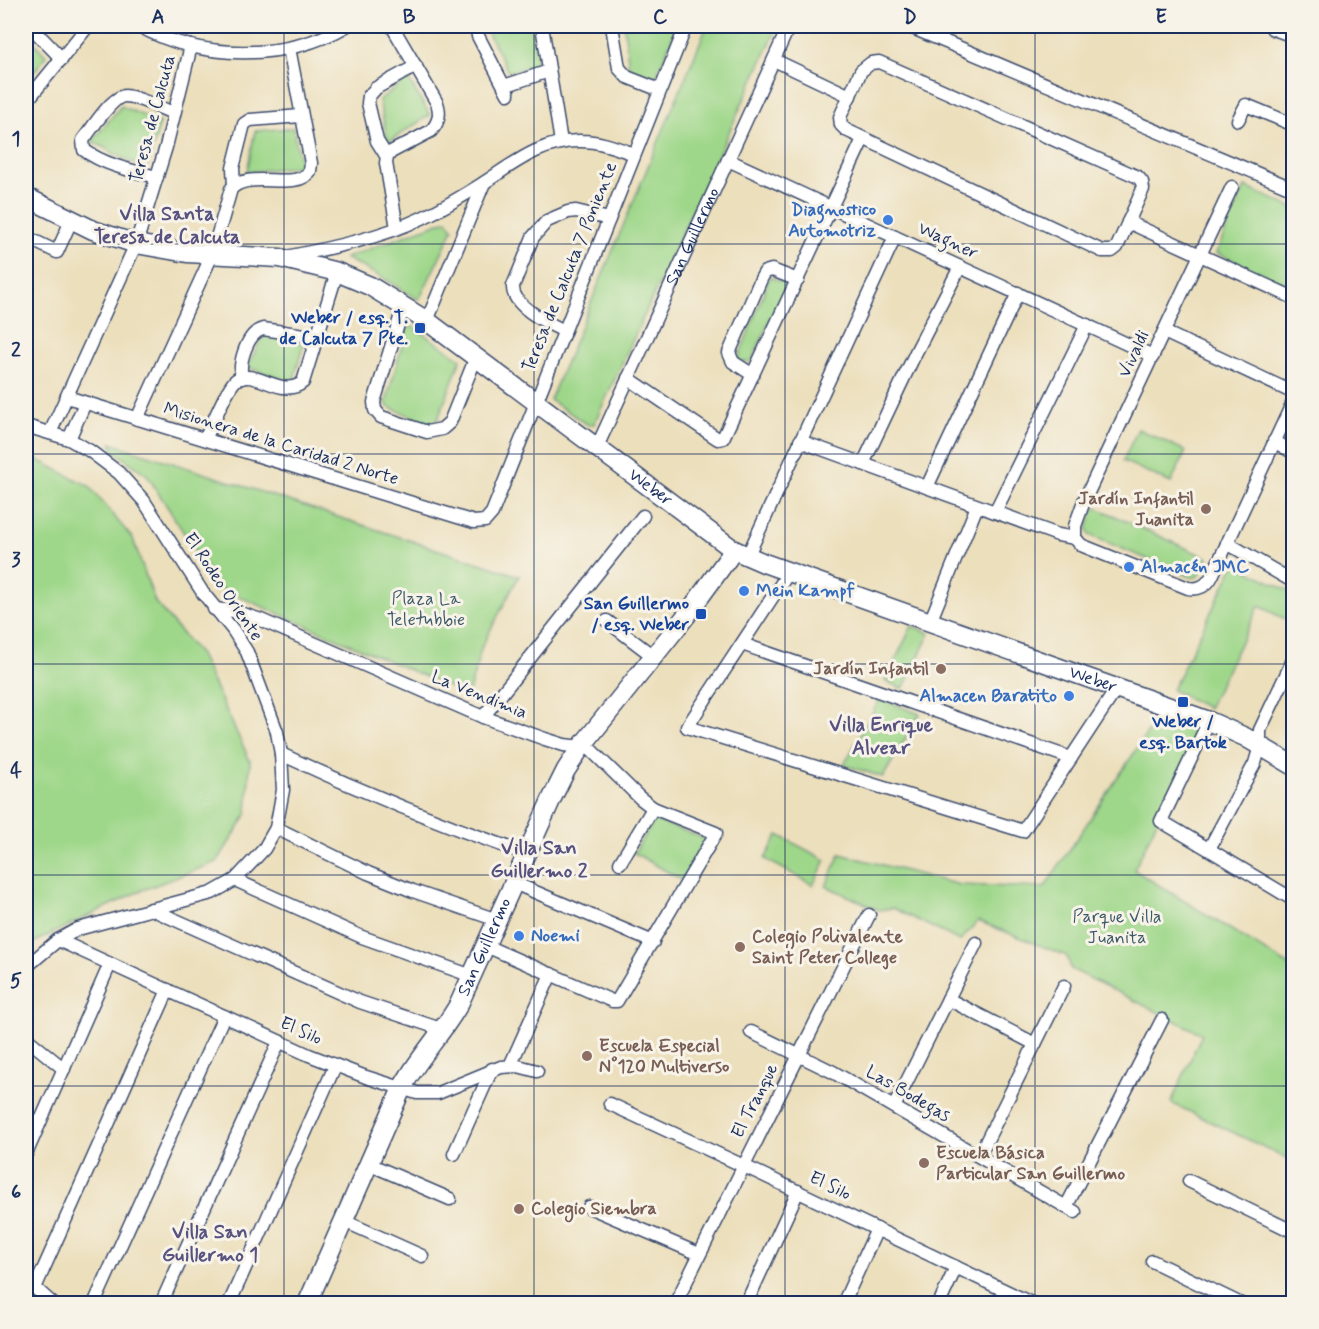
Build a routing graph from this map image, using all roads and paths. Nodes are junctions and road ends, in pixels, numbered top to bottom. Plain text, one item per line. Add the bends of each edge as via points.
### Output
1 (30, 26) edge
2 (88, 26) edge
3 (139, 26) edge
4 (346, 26) edge
5 (392, 26) edge
6 (482, 26) edge
7 (542, 26) edge
8 (612, 26) edge
9 (683, 26) edge
10 (789, 26) edge
11 (908, 26) edge
12 (1274, 26) edge
13 (1293, 33) edge
14 (192, 46) junction
15 (288, 48) junction
16 (62, 59) junction
17 (774, 60) junction
18 (416, 66) junction
19 (549, 71) junction
20 (660, 90) junction
21 (850, 96) junction
22 (26, 102) edge
23 (174, 113) junction
24 (301, 116) junction
25 (1238, 120) dead end
26 (1293, 125) edge
27 (863, 139) junction
28 (561, 142) junction
29 (634, 154) junction
30 (387, 157) junction
31 (728, 160) junction
32 (157, 177) junction
33 (484, 183) junction
34 (234, 186) junction
35 (1232, 187) dead end
36 (1293, 189) edge
37 (26, 197) edge
38 (831, 207) junction
39 (609, 219) junction
40 (72, 221) junction
41 (1128, 222) junction
42 (397, 228) junction
43 (26, 237) edge
44 (895, 237) junction
45 (136, 244) junction
46 (212, 255) junction
47 (1200, 255) junction
48 (280, 258) junction
49 (960, 267) junction
50 (337, 272) junction
51 (798, 280) junction
52 (1018, 293) junction
53 (1293, 298) edge
54 (404, 305) junction
55 (427, 321) junction
56 (1087, 325) junction
57 (564, 331) junction
58 (1164, 332) junction
59 (318, 337) junction
60 (1153, 356) junction
61 (476, 357) junction
62 (753, 375) junction
63 (242, 378) junction
64 (628, 378) junction
65 (1293, 393) edge
66 (68, 397) junction
67 (1293, 400) edge
68 (536, 401) junction
69 (85, 403) junction
70 (137, 419) junction
71 (26, 426) edge
72 (50, 433) junction
73 (69, 439) junction
74 (205, 440) junction
75 (800, 441) junction
76 (1274, 441) junction
77 (597, 447) junction
78 (1293, 453) edge
79 (863, 464) junction
80 (927, 487) junction
81 (977, 506) junction
82 (994, 512) junction
83 (643, 516) dead end
84 (485, 521) joint
85 (1075, 538) junction
86 (1227, 543) junction
87 (740, 553) junction
88 (789, 572) junction
89 (1293, 582) edge
90 (214, 609) junction
91 (607, 621) dead end
92 (930, 622) junction
93 (742, 644) junction
94 (653, 656) junction
95 (1293, 658) edge
96 (1117, 688) junction
97 (483, 717) junction
98 (1209, 721) junction
99 (1260, 746) junction
100 (582, 747) junction
101 (281, 753) junction
102 (1071, 758) junction
103 (1293, 766) edge
104 (653, 807) junction
105 (276, 828) junction
106 (1209, 849) junction
107 (527, 854) junction
108 (620, 863) dead end
109 (235, 880) junction
110 (514, 883) junction
111 (1293, 900) edge
112 (151, 909) junction
113 (869, 915) dead end
114 (497, 920) junction
115 (58, 940) junction
116 (653, 942) junction
117 (976, 944) dead end
118 (486, 946) junction
119 (110, 964) junction
120 (26, 967) edge
121 (551, 974) junction
122 (472, 976) junction
123 (1064, 986) dead end
124 (168, 990) junction
125 (948, 999) junction
126 (224, 1016) junction
127 (1162, 1020) dead end
128 (444, 1030) junction
129 (751, 1032) dead end
130 (26, 1038) edge
131 (279, 1042) junction
132 (1035, 1044) junction
133 (799, 1054) junction
134 (510, 1065) junction
135 (335, 1066) junction
136 (64, 1069) junction
137 (492, 1070) junction
138 (537, 1071) dead end
139 (402, 1089) junction
140 (610, 1104) dead end
141 (894, 1107) junction
142 (26, 1115) edge
143 (38, 1126) junction
144 (26, 1154) edge
145 (454, 1154) dead end
146 (979, 1156) junction
147 (369, 1164) junction
148 (743, 1165) junction
149 (1188, 1181) dead end
150 (798, 1191) junction
151 (450, 1199) dead end
152 (589, 1207) dead end
153 (344, 1221) junction
154 (877, 1229) junction
155 (1293, 1232) edge
156 (699, 1254) junction
157 (422, 1256) dead end
158 (1152, 1261) dead end
159 (956, 1267) junction
160 (30, 1284) edge
161 (53, 1304) edge
162 (94, 1304) edge
163 (161, 1304) edge
164 (229, 1304) edge
165 (307, 1304) edge
166 (675, 1304) edge
167 (746, 1304) edge
168 (843, 1304) edge
169 (939, 1304) edge
170 (1033, 1304) edge
171 (1241, 1304) edge

1 - 16 street
2 - 16 street
3 - 14 street
4 - 15 street
5 - 18 street
6 - 19 street via 477,30 478,36 506,90
7 - 19 street
8 - 20 street via 623,74
9 - 20 street, Teresa de Calcuta 7 Poniente
10 - 17 street, San Guillermo
11 - 36 street
12 - 13 street
14 - 15 street via 241,52
14 - 23 street, Teresa de Calcuta
15 - 24 street
16 - 22 street
17 - 21 street
17 - 31 street, San Guillermo
18 - 30 street via 369,96 377,141
18 - 30 street via 440,114 431,130
19 - 28 street
20 - 29 street, Teresa de Calcuta 7 Poniente
21 - 27 street via 840,117 841,125
21 - 41 street via 864,68 871,63 883,64 1135,175 1143,189
23 - 32 street, Teresa de Calcuta
23 - 32 street via 121,97 82,144 86,152 97,157
24 - 34 street via 250,120 244,124 233,168
24 - 34 street via 311,163 309,174 301,179 243,182
25 - 26 street via 1246,105
27 - 38 street
27 - 41 street via 1102,251 1117,247
28 - 29 street via 594,142
28 - 33 street via 523,157
29 - 39 street, Teresa de Calcuta 7 Poniente
30 - 42 street
31 - 38 street, Wagner
31 - 64 street, San Guillermo
32 - 45 street, Teresa de Calcuta
33 - 42 street via 424,218
33 - 55 street
34 - 46 street
35 - 47 street, Vivaldi
37 - 40 street, Weber
38 - 44 street, Wagner
38 - 51 street
39 - 57 street, Teresa de Calcuta 7 Poniente
39 - 57 street via 576,211 547,221 533,237 513,286 518,302
40 - 43 street via 57,252
40 - 45 street, Weber
41 - 47 street
42 - 48 street via 339,246
44 - 49 street, Wagner
44 - 75 street
45 - 46 street, Weber
45 - 66 street, Teresa de Calcuta
46 - 48 street, Weber
46 - 70 street
47 - 53 street
47 - 58 street, Vivaldi
48 - 50 street, Weber
49 - 52 street, Wagner
49 - 79 street
50 - 54 street, Weber
50 - 59 street
51 - 62 street
51 - 62 street via 772,270 760,279 729,352 733,362
52 - 56 street, Wagner
52 - 80 street
54 - 55 street, Weber
54 - 61 street via 374,402 381,417 428,432 442,429 450,422
55 - 61 street, Weber
56 - 60 street, Wagner
56 - 82 street
57 - 68 street, Teresa de Calcuta 7 Poniente
58 - 60 street, Vivaldi
58 - 65 street
59 - 63 street via 306,378 300,385 288,388
59 - 63 street via 256,331 241,364
60 - 85 street, Vivaldi via 1084,501
61 - 68 street, Weber
62 - 64 street via 721,439
63 - 74 street via 232,385
64 - 77 street, San Guillermo
66 - 69 street, Misionera de la Caridad 2 Norte
66 - 72 street, Teresa de Calcuta
67 - 76 street
68 - 77 street, Weber
68 - 84 street, Teresa de Calcuta 7 Poniente via 492,513
69 - 70 street, Misionera de la Caridad 2 Norte
69 - 73 street
70 - 74 street, Misionera de la Caridad 2 Norte
71 - 72 street, El Rodeo Oriente
72 - 73 street, El Rodeo Oriente
73 - 90 street, El Rodeo Oriente via 105,461 131,486 155,516
74 - 84 street, Misionera de la Caridad 2 Norte via 474,522
75 - 79 street
75 - 87 street
76 - 78 street
76 - 86 street
77 - 87 street, Weber
79 - 80 street
80 - 81 street
81 - 82 street
81 - 92 street
82 - 85 street
83 - 97 street
85 - 86 street via 1081,545 1188,588 1202,587 1209,580
86 - 89 street
87 - 88 street, Weber
87 - 94 street, San Guillermo
88 - 92 street, Weber
88 - 93 street
90 - 97 street, La Vendimia via 261,620
90 - 101 street, El Rodeo Oriente via 233,630 252,663
91 - 94 street
92 - 96 street, Weber
93 - 102 street
93 - 102 street via 687,727 1023,831
94 - 100 street, San Guillermo
95 - 99 street via 1260,730
96 - 98 street, Weber
96 - 102 street
97 - 100 street, La Vendimia via 545,740
98 - 99 street, Weber
98 - 106 street via 1161,820
99 - 103 street, Weber
99 - 106 street via 1255,763
100 - 104 street, La Vendimia via 593,750
100 - 107 street, San Guillermo via 559,783
101 - 105 street, El Rodeo Oriente via 283,790
101 - 107 street via 372,796
104 - 108 street
104 - 116 street, La Vendimia via 716,833
105 - 109 street, El Rodeo Oriente via 264,849
105 - 114 street via 413,891
106 - 111 street
107 - 110 street, San Guillermo
109 - 112 street, El Rodeo Oriente via 212,893
109 - 122 street via 362,937
110 - 114 street, San Guillermo
110 - 116 street
112 - 115 street, El Rodeo Oriente via 89,925
112 - 128 street via 360,1002
113 - 133 street, El Tranque
114 - 118 street, San Guillermo
115 - 119 street, El Silo
115 - 120 street, El Rodeo Oriente
116 - 121 street via 617,1002
117 - 125 street
118 - 121 street
118 - 122 street, San Guillermo
119 - 124 street, El Silo
119 - 136 street
121 - 134 street
122 - 128 street, San Guillermo
123 - 132 street
124 - 126 street, El Silo
124 - 160 street
125 - 132 street
125 - 141 street
126 - 131 street, El Silo
126 - 162 street
127 - 146 street, Las Bodegas via 1071,1209
128 - 139 street, San Guillermo
129 - 133 street, Las Bodegas
130 - 136 street
131 - 135 street, El Silo
131 - 163 street
132 - 146 street
133 - 141 street, Las Bodegas
133 - 148 street, El Tranque
134 - 137 street, El Silo
134 - 138 street, El Silo
135 - 139 street, El Silo
135 - 164 street
136 - 143 street
137 - 139 street, El Silo via 438,1093 425,1095
137 - 145 street
139 - 147 street, San Guillermo
140 - 148 street, El Silo
141 - 146 street, Las Bodegas
142 - 143 street
143 - 144 street
147 - 151 street
147 - 153 street, San Guillermo
148 - 150 street, El Silo
148 - 156 street, El Tranque
149 - 155 street
150 - 154 street, El Silo
150 - 167 street
152 - 156 street
153 - 157 street
153 - 165 street, San Guillermo
154 - 159 street, El Silo
154 - 168 street
156 - 166 street, El Tranque
158 - 171 street
159 - 169 street
159 - 170 street, El Silo
160 - 161 street

